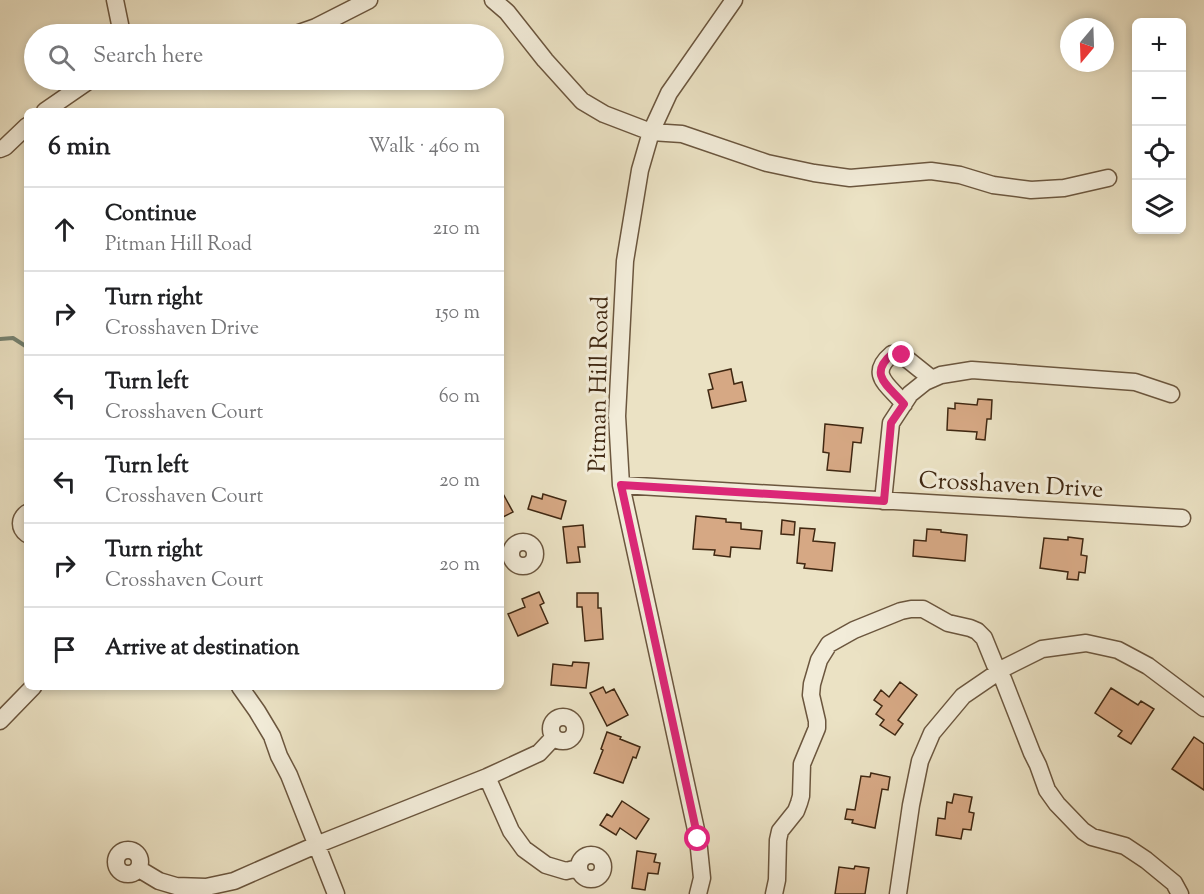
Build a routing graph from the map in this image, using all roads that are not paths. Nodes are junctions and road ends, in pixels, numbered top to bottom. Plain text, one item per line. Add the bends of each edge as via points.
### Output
1 (115, 0) edge
2 (369, 0) edge
3 (493, 0) edge
4 (734, 0) edge
5 (120, 24) edge
6 (322, 24) edge
7 (75, 90) edge
8 (49, 108) edge
9 (24, 129) edge
10 (651, 132) junction
11 (0, 149) edge
12 (1108, 178) dead end
13 (932, 379) junction
14 (1171, 394) dead end
15 (904, 404) junction
16 (621, 485) junction
17 (884, 501) junction
18 (24, 516) edge
19 (1182, 518) dead end
20 (24, 531) edge
21 (30, 690) edge
22 (243, 690) edge
23 (1204, 708) edge
24 (0, 721) edge
25 (554, 737) dead end
26 (487, 777) junction
27 (316, 845) junction
28 (578, 868) dead end
29 (139, 869) dead end
30 (175, 890) edge
31 (336, 894) edge
32 (698, 894) edge
33 (774, 894) edge
34 (898, 894) edge
35 (1180, 894) edge

1 - 5 street
2 - 6 street
3 - 10 street via 582,101
4 - 10 street, Pitman Hill Road via 669,93
7 - 8 street
9 - 11 street
10 - 12 street via 682,134 767,163 850,178 931,171 1031,190 1064,188
10 - 16 street, Pitman Hill Road via 640,170 625,261 617,416
13 - 14 street via 972,370 1135,382
13 - 15 street via 910,394
13 - 15 street via 902,355 892,354 882,362 880,373 884,382
15 - 17 street via 891,423
16 - 17 street, Crosshaven Drive
16 - 32 street, Pitman Hill Road via 698,839 702,878
17 - 19 street, Crosshaven Drive
18 - 20 street
21 - 24 street
22 - 27 street via 272,736
23 - 34 street via 1148,666 1118,650 1086,643 1042,649 1004,669 963,696 932,732 920,761
25 - 26 street via 538,753
26 - 27 street
26 - 28 street via 511,831 524,849 546,865 566,871
27 - 30 street via 234,881
27 - 31 street
29 - 30 street
33 - 35 street via 780,831 799,803 802,764 817,728 811,695 819,660 829,644 854,630 911,609 923,609 948,623 977,631 984,638 1047,790 1057,804 1092,837 1125,846 1146,860 1174,883

